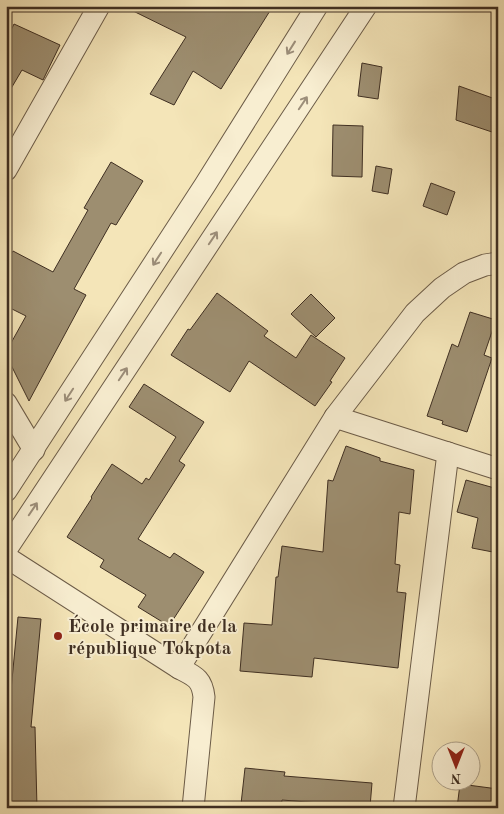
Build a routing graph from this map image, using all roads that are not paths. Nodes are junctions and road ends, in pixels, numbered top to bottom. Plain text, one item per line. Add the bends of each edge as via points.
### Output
1 (99, 6) edge
2 (317, 6) edge
3 (366, 6) edge
4 (6, 170) edge
5 (498, 263) edge
6 (6, 403) edge
7 (335, 417) junction
8 (34, 450) junction
9 (448, 453) junction
10 (498, 469) edge
11 (6, 491) edge
12 (6, 550) edge
13 (6, 557) edge
14 (179, 668) junction
15 (193, 808) edge
16 (404, 808) edge

1 - 4 street
2 -> 8 street
12 -> 3 street
5 - 7 street via 464,272 415,313
6 - 8 street
7 - 9 street
7 - 14 street
8 - 11 street
9 - 10 street
9 - 16 street
13 - 14 street
14 - 15 street via 196,678 204,692

